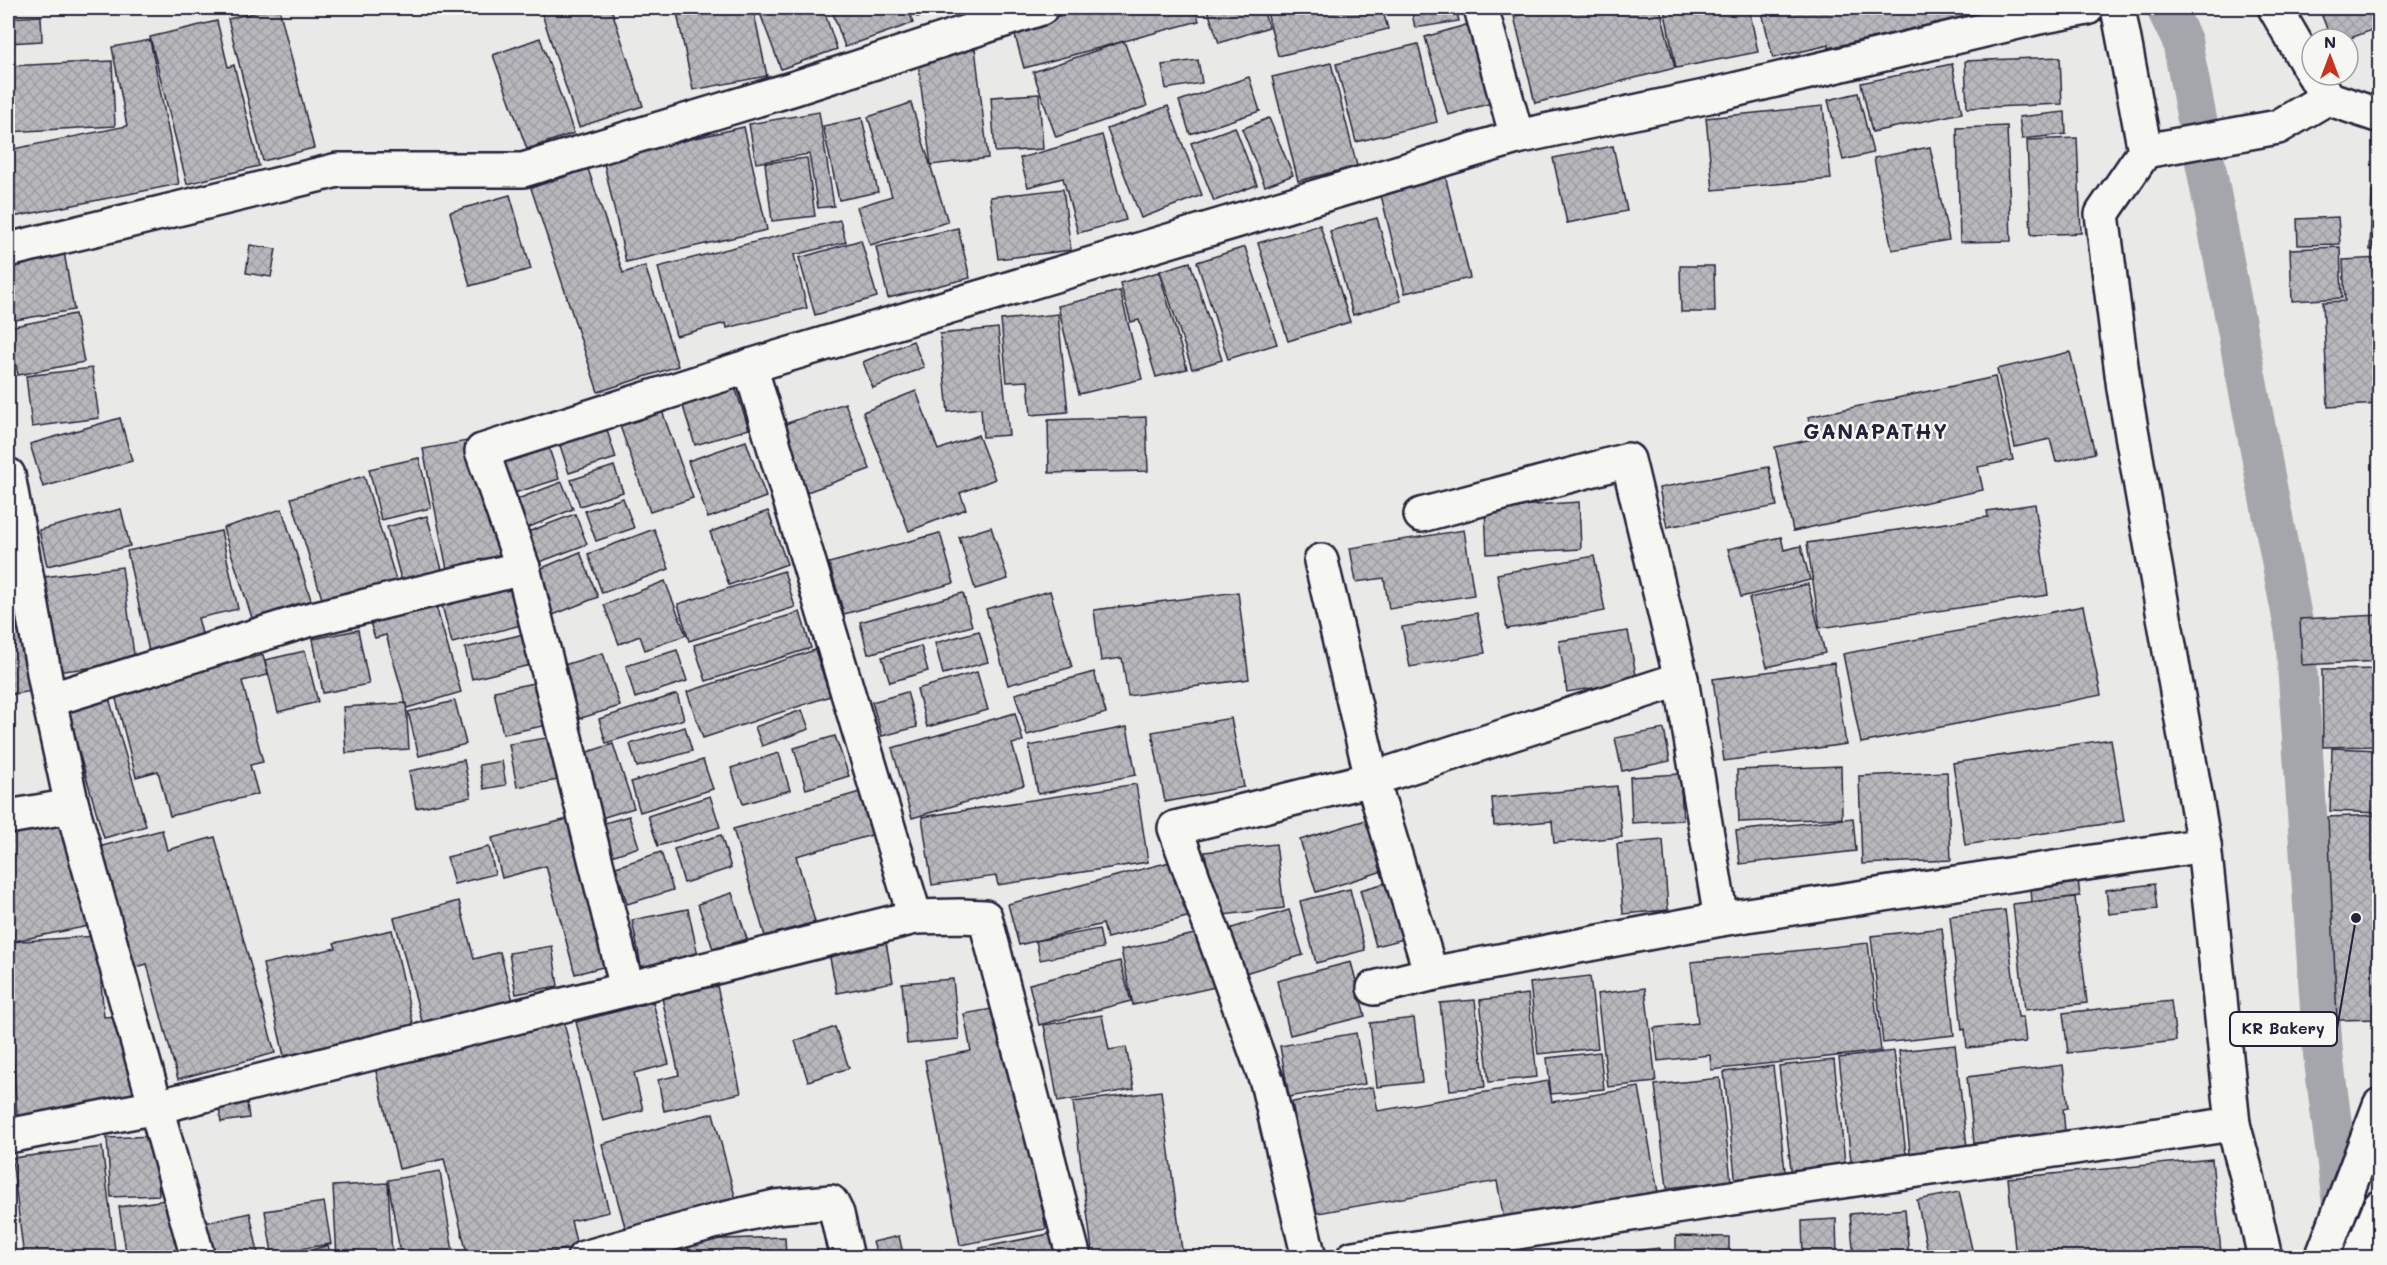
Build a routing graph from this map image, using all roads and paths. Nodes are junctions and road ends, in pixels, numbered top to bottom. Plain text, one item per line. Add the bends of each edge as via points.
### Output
1 (1041, 8) edge
2 (1481, 8) edge
3 (2087, 8) edge
4 (2118, 8) edge
5 (2275, 8) edge
6 (2300, 52) edge
7 (2313, 87) edge
8 (2326, 87) edge
9 (2379, 116) edge
10 (1517, 137) junction
11 (2147, 150) junction
12 (8, 250) edge
13 (750, 366) junction
14 (8, 475) edge
15 (1421, 515) dead end
16 (1322, 561) dead end
17 (523, 568) junction
18 (1682, 679) junction
19 (49, 700) junction
20 (1372, 779) junction
21 (72, 806) junction
22 (8, 817) edge
23 (2204, 845) junction
24 (915, 917) junction
25 (1721, 919) junction
26 (1431, 974) junction
27 (627, 988) junction
28 (1374, 988) dead end
29 (2379, 1105) edge
30 (156, 1107) junction
31 (2233, 1124) junction
32 (8, 1136) edge
33 (2379, 1208) edge
34 (2366, 1254) edge
35 (198, 1257) edge
36 (584, 1257) edge
37 (847, 1257) edge
38 (1074, 1257) edge
39 (1309, 1257) edge
40 (1353, 1257) edge
41 (2265, 1257) edge
42 (2322, 1257) edge

1 - 12 main road via 524,170 338,170
2 - 10 main road
3 - 10 main road
4 - 11 main road
5 - 6 main road
7 - 11 main road via 2278,127
8 - 9 main road
10 - 13 main road
11 - 23 main road via 2102,214 2124,389
13 - 17 main road via 482,451
13 - 24 main road
14 - 19 main road
15 - 18 main road via 1628,460
16 - 20 main road
17 - 19 main road via 304,621
17 - 27 main road
18 - 20 main road
18 - 25 main road
19 - 21 main road
20 - 26 main road
20 - 39 main road via 1175,828 1267,1082
21 - 22 main road
21 - 30 main road
23 - 25 main road
23 - 31 main road
24 - 27 main road
24 - 38 main road via 985,917
25 - 26 main road
26 - 28 main road
27 - 30 main road
29 - 42 main road
30 - 32 main road
30 - 35 main road
31 - 40 main road
31 - 41 main road
33 - 34 main road
36 - 37 main road via 775,1207 831,1202

